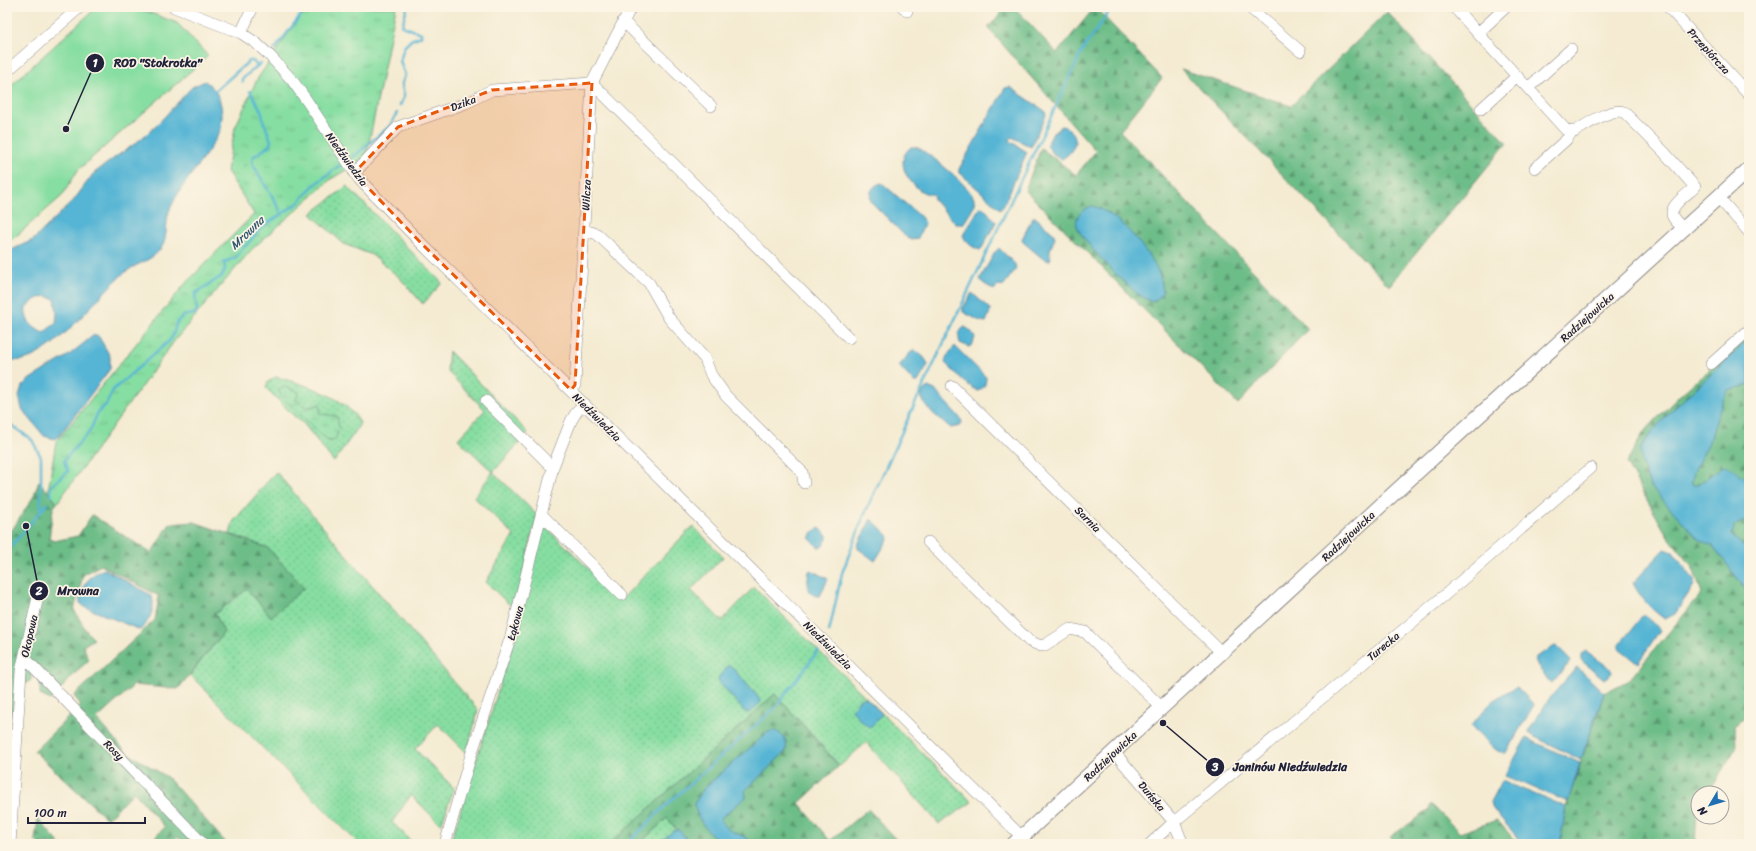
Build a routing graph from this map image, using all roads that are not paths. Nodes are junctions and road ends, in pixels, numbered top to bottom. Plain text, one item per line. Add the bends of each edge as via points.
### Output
1 (80, 7) edge
2 (253, 7) edge
3 (631, 7) edge
4 (1249, 7) edge
5 (1454, 7) edge
6 (1506, 7) edge
7 (1668, 7) edge
8 (178, 8) edge
9 (623, 21) junction
10 (241, 33) junction
11 (1478, 33) junction
12 (1570, 49) dead end
13 (1300, 51) dead end
14 (7, 71) edge
15 (1518, 76) junction
16 (592, 83) junction
17 (1528, 88) junction
18 (1749, 95) edge
19 (711, 106) dead end
20 (1481, 109) dead end
21 (1571, 131) junction
22 (1536, 168) dead end
23 (1749, 169) edge
24 (354, 173) junction
25 (1718, 197) junction
26 (1684, 229) junction
27 (584, 230) junction
28 (1749, 232) edge
29 (1749, 330) edge
30 (849, 338) dead end
31 (1711, 364) dead end
32 (952, 386) dead end
33 (571, 390) junction
34 (486, 401) dead end
35 (585, 404) junction
36 (554, 467) junction
37 (1591, 468) dead end
38 (804, 483) dead end
39 (542, 515) junction
40 (928, 542) dead end
41 (622, 594) dead end
42 (38, 597) dead end
43 (1222, 653) junction
44 (24, 658) junction
45 (1162, 708) junction
46 (1114, 752) junction
47 (1174, 822) junction
48 (1018, 841) edge
49 (10, 844) edge
50 (203, 844) edge
51 (445, 844) edge
52 (1150, 844) edge
53 (1184, 844) edge

1 - 14 street
2 - 10 street
3 - 9 street, Wilcza
4 - 13 street
5 - 11 street
6 - 11 street
7 - 18 street, Przepiórcza
8 - 10 street, Niedźwiedzia
9 - 16 street, Wilcza
9 - 19 street
10 - 24 street, Niedźwiedzia via 256,43 292,80
11 - 15 street
12 - 17 street
15 - 17 street
15 - 20 street
16 - 24 street, Dzika via 492,90 466,103 398,127
16 - 27 street, Wilcza
16 - 30 street
17 - 21 street via 1566,129
21 - 22 street via 1568,138
21 - 26 street via 1574,132 1610,112 1624,112 1696,187 1673,206 1671,212
23 - 25 main road, Radziejowicka
24 - 33 street, Niedźwiedzia via 421,243
25 - 26 main road, Radziejowicka
25 - 28 street
26 - 43 main road, Radziejowicka
27 - 33 street, Wilcza via 575,385
27 - 38 street via 596,234 649,283 669,318 705,359 726,396 802,472
29 - 31 street
32 - 43 street, Sarnia
33 - 35 street, Niedźwiedzia
34 - 36 street
35 - 36 street, Łąkowa via 571,421
35 - 48 street, Niedźwiedzia
36 - 39 street, Łąkowa
37 - 47 street, Turecka via 1446,594
39 - 41 street
39 - 51 street, Łąkowa via 511,636 471,755
40 - 45 street via 1030,641 1041,646 1070,629 1085,632
42 - 44 street, Okopowa
43 - 45 main road, Radziejowicka
44 - 49 street, Okopowa via 16,735
44 - 50 street, Rosy
45 - 46 main road, Radziejowicka
46 - 47 street, Duńska
46 - 48 main road, Radziejowicka
47 - 52 street, Turecka
47 - 53 street, Duńska

